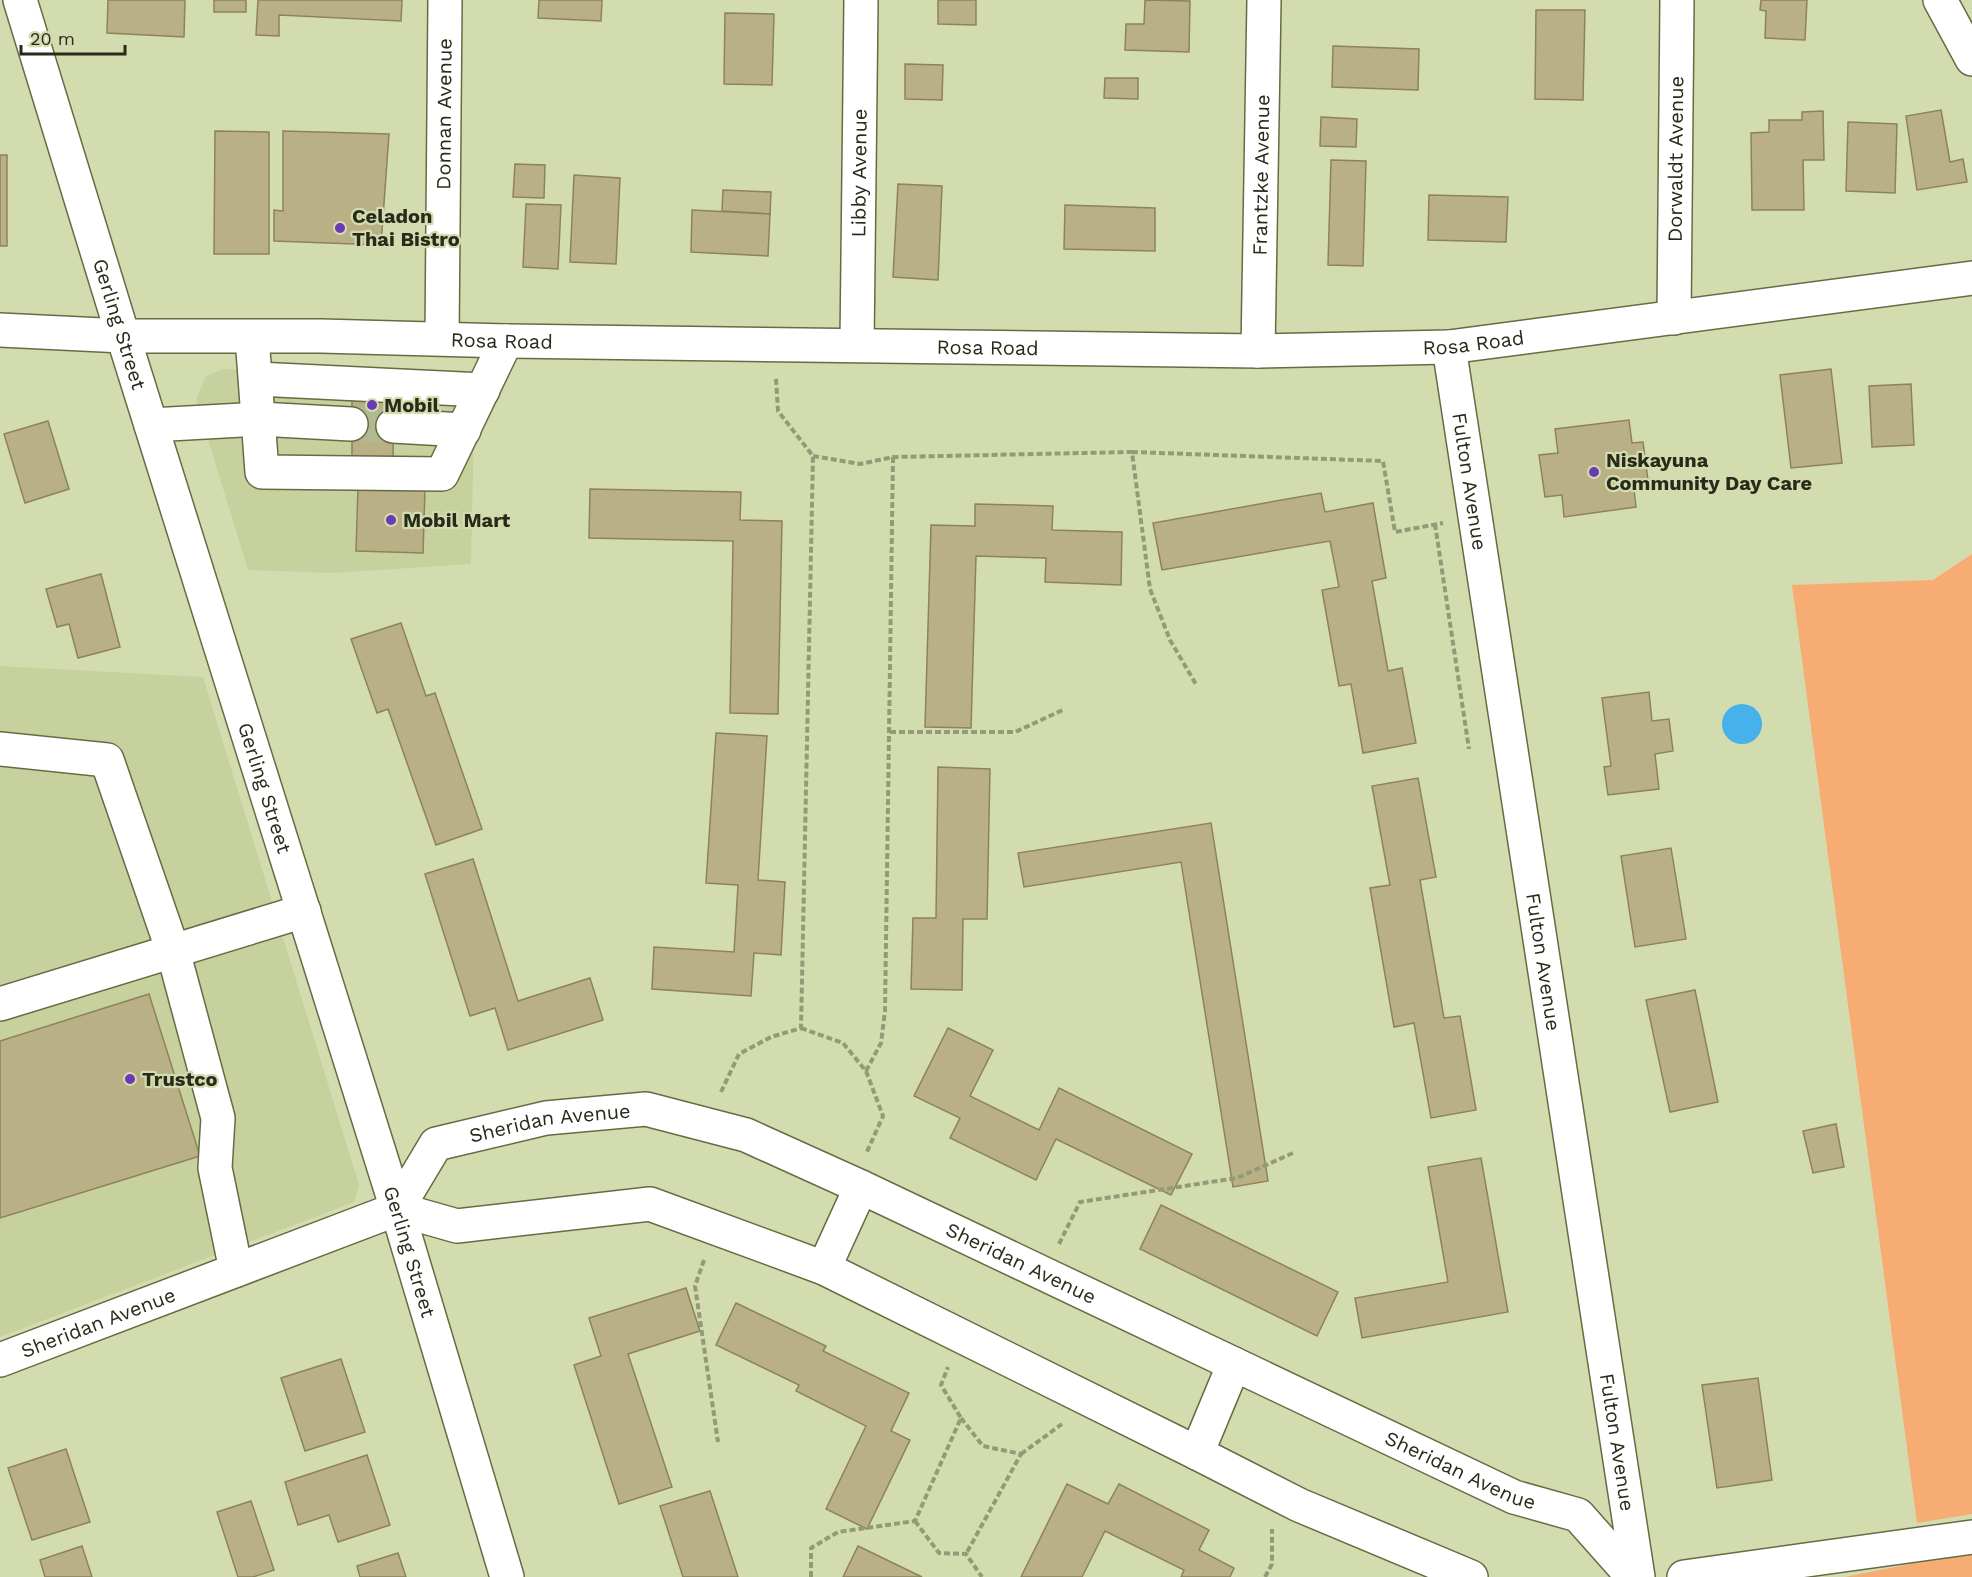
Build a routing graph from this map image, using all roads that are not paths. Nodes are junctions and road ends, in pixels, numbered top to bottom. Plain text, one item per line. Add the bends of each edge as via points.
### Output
1 (20, 0) edge
2 (445, 0) edge
3 (861, 0) edge
4 (1264, 0) edge
5 (1677, 0) edge
6 (1940, 0) edge
7 (1972, 59) edge
8 (1972, 278) edge
9 (1674, 318) junction
10 (0, 330) edge
11 (123, 336) junction
12 (321, 336) junction
13 (252, 337) junction
14 (434, 338) junction
15 (506, 341) junction
16 (857, 345) junction
17 (1449, 347) junction
18 (1258, 351) junction
19 (257, 379) junction
20 (322, 382) junction
21 (428, 387) junction
22 (483, 390) junction
23 (258, 419) junction
24 (351, 424) tunnel mouth
25 (151, 425) junction
26 (393, 426) tunnel mouth
27 (464, 430) junction
28 (0, 750) edge
29 (304, 911) junction
30 (173, 951) junction
31 (0, 1004) edge
32 (857, 1185) junction
33 (397, 1209) junction
34 (824, 1268) junction
35 (236, 1270) junction
36 (0, 1360) edge
37 (1234, 1364) junction
38 (1197, 1452) junction
39 (1972, 1537) edge
40 (507, 1577) edge
41 (1471, 1577) edge
42 (1633, 1577) edge
43 (1638, 1577) edge
44 (1684, 1577) edge

1 - 11 street, Gerling Street
2 - 14 street, Donnan Avenue
3 - 16 street, Libby Avenue
4 - 18 street, Frantzke Avenue
5 - 9 street, Dorwaldt Avenue
6 - 7 street
8 - 9 street, Rosa Road
9 - 17 street, Rosa Road
10 - 11 street, Rosa Road
11 - 13 street, Rosa Road
11 - 25 street, Gerling Street
12 - 13 street, Rosa Road
12 - 14 street, Rosa Road
12 - 20 street
13 - 19 street
14 - 15 street, Rosa Road
14 - 21 street, Donnan Avenue
15 - 16 street, Rosa Road
15 - 22 street
16 - 18 street, Rosa Road
17 - 18 street, Rosa Road
17 - 43 street, Fulton Avenue
19 - 20 street
19 - 23 street
20 - 21 street
21 - 22 street
22 - 27 street
23 - 24 street
23 - 25 street
23 - 27 street via 261,472 442,474
25 - 29 street, Gerling Street
26 - 27 street
28 - 30 street via 106,760
29 - 30 street
29 - 33 street, Gerling Street
30 - 31 street
30 - 35 street via 218,1118 215,1168
32 - 33 street, Sheridan Avenue via 746,1135 646,1109 546,1118 436,1144
32 - 34 street
32 - 37 street, Sheridan Avenue
33 - 34 street via 457,1226 650,1204
33 - 35 street, Sheridan Avenue
33 - 40 street, Gerling Street
34 - 38 street
35 - 36 street, Sheridan Avenue
37 - 38 street
37 - 42 street, Sheridan Avenue via 1514,1497 1578,1515
38 - 41 street via 1299,1505
39 - 44 street

